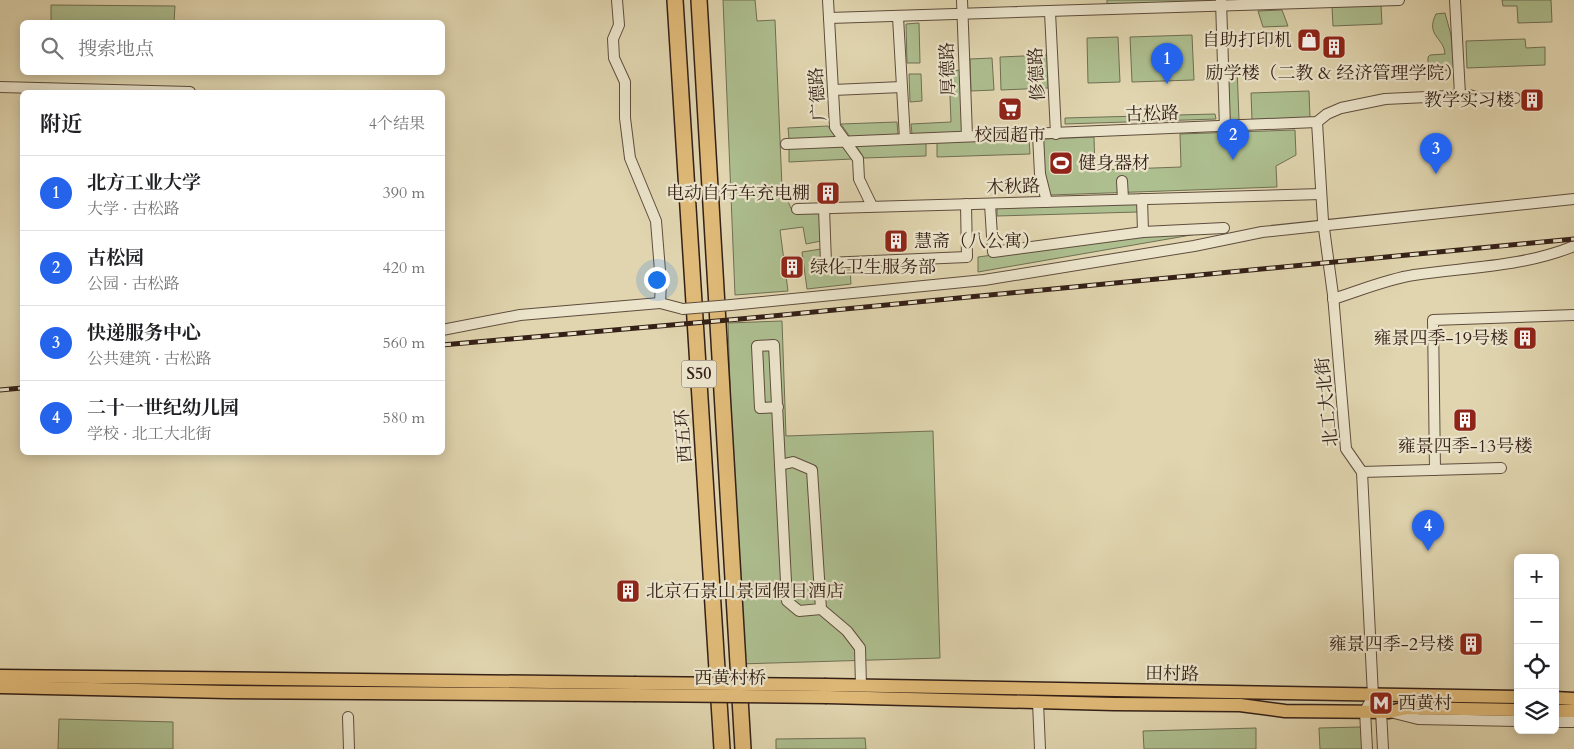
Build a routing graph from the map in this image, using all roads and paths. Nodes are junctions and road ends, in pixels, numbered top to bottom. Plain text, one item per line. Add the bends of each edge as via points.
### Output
1 (617, 0) edge
2 (675, 0) edge
3 (699, 0) edge
4 (828, 0) edge
5 (962, 0) edge
6 (1399, 0) edge
7 (1455, 0) edge
8 (1221, 3) edge
9 (1050, 12) junction
10 (963, 13) junction
11 (898, 17) junction
12 (829, 18) junction
13 (0, 87) edge
14 (902, 87) junction
15 (114, 90) edge
16 (833, 90) junction
17 (1460, 95) junction
18 (1515, 98) dead end
19 (1317, 122) junction
20 (1225, 128) junction
21 (1056, 134) junction
22 (1038, 135) junction
23 (966, 136) junction
24 (905, 139) junction
25 (845, 141) junction
26 (786, 144) dead end
27 (1122, 181) dead end
28 (1321, 194) junction
29 (1123, 199) junction
30 (1142, 199) junction
31 (1574, 199) edge
32 (1048, 202) junction
33 (966, 204) junction
34 (990, 204) junction
35 (872, 206) junction
36 (824, 208) junction
37 (796, 209) dead end
38 (1324, 223) junction
39 (1224, 228) dead end
40 (1143, 232) junction
41 (1574, 246) edge
42 (1333, 299) junction
43 (660, 303) junction
44 (1574, 315) edge
45 (445, 329) edge
46 (778, 407) junction
47 (780, 465) junction
48 (1501, 468) dead end
49 (1435, 470) junction
50 (1362, 472) junction
51 (821, 609) junction
52 (0, 676) edge
53 (861, 686) junction
54 (0, 687) edge
55 (634, 689) junction
56 (826, 691) junction
57 (1373, 696) junction
58 (1514, 697) edge
59 (1559, 698) edge
60 (1574, 699) edge
61 (1038, 702) junction
62 (1514, 710) edge
63 (1365, 711) junction
64 (1385, 711) junction
65 (1559, 711) edge
66 (1574, 711) edge
67 (348, 717) dead end
68 (1514, 721) edge
69 (1559, 722) edge
70 (1574, 722) edge
71 (348, 749) edge
72 (722, 749) edge
73 (743, 749) edge
74 (1040, 749) edge
75 (1367, 749) edge
76 (1382, 749) edge

1 - 43 street via 614,58 625,82 630,158 656,221
2 - 72 highway, 西五环 / S50
3 - 73 highway, S50
4 - 12 street, 广德路
5 - 10 street, 厚德路
6 - 8 street
7 - 17 street
8 - 9 street
8 - 20 street
9 - 10 street
9 - 21 street, 修德路
10 - 11 street
10 - 23 street, 厚德路
11 - 12 street
11 - 14 street
12 - 16 street, 广德路
13 - 15 street
14 - 16 street
14 - 24 street
16 - 25 street, 广德路 via 835,127
17 - 18 street, 古松路 via 1485,99
17 - 19 street, 古松路 via 1365,102 1334,111
19 - 20 street, 古松路
19 - 28 street, 北工大北街
20 - 21 street, 古松路
21 - 22 street, 古松路
22 - 23 street, 古松路
22 - 32 street via 1040,174
23 - 24 street, 古松路
24 - 25 street, 古松路
25 - 26 street, 古松路
25 - 35 street, 广德路 via 858,159 860,179
27 - 29 street
28 - 30 street, 木秋路
28 - 38 street, 北工大北街
29 - 30 street, 木秋路
29 - 32 street, 木秋路
30 - 40 street
31 - 38 street
32 - 34 street, 木秋路
33 - 34 street, 木秋路
33 - 35 street, 木秋路
33 - 36 street via 967,257 826,263
34 - 40 street via 992,252
35 - 36 street, 木秋路
36 - 37 street, 木秋路
38 - 42 street, 北工大北街
38 - 43 street, bridge via 984,280 683,309
39 - 40 street
41 - 42 street via 1530,261 1411,275
42 - 50 street, 北工大北街 via 1346,449
43 - 45 street via 520,315
44 - 49 street via 1433,320
46 - 46 street via 774,345 757,346 760,408
46 - 47 street
47 - 51 street via 793,462 812,470
47 - 51 street via 787,601 799,612
48 - 49 street
49 - 50 street
50 - 57 street
51 - 53 street via 847,631 860,648
52 - 55 main road
53 - 56 main road, 田村路
53 - 57 main road, 田村路
54 - 55 main road via 228,692
55 - 56 main road, 西黄村桥, bridge
56 - 61 main road, 田村路
57 - 58 main road, 田村路
57 - 63 street
57 - 64 street
59 - 60 main road
61 - 63 main road, 田村路 via 1240,705 1285,711
61 - 74 street
62 - 64 main road, 田村路 via 1408,708
63 - 64 main road, 田村路
63 - 75 street
64 - 68 street via 1418,719
64 - 76 street
65 - 66 main road
67 - 71 street
69 - 70 street

